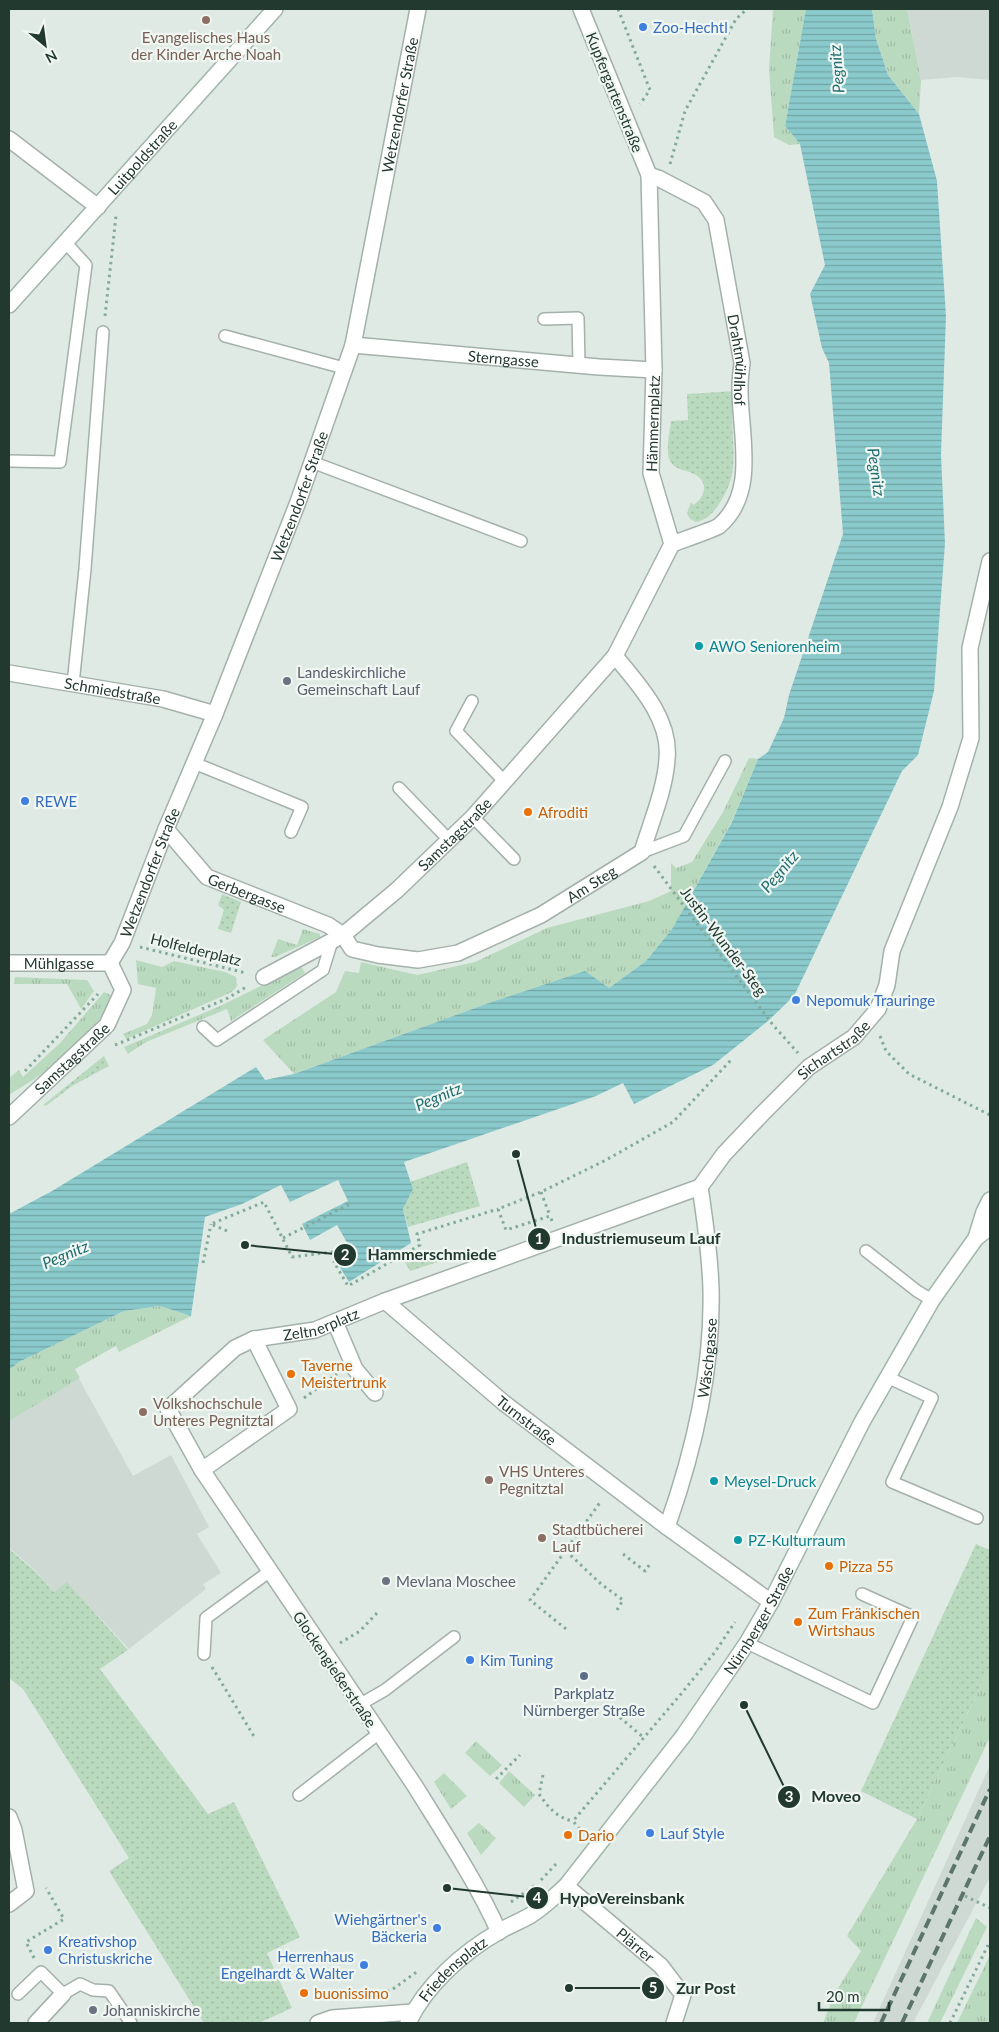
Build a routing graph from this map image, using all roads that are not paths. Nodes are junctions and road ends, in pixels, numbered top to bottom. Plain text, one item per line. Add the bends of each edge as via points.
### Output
1 (275, 9) edge
2 (418, 9) edge
3 (581, 9) edge
4 (9, 139) edge
5 (648, 175) junction
6 (98, 207) junction
7 (65, 242) junction
8 (9, 305) edge
9 (544, 319) dead end
10 (103, 332) road end
11 (226, 336) dead end
12 (352, 345) junction
13 (579, 365) junction
14 (344, 368) junction
15 (654, 370) junction
16 (9, 461) edge
17 (312, 462) junction
18 (521, 541) dead end
19 (672, 544) junction
20 (990, 561) edge
21 (615, 656) junction
22 (9, 673) edge
23 (73, 684) junction
24 (472, 701) dead end
25 (215, 714) junction
26 (725, 761) dead end
27 (194, 763) junction
28 (504, 782) junction
29 (399, 788) dead end
30 (473, 818) junction
31 (166, 829) junction
32 (291, 832) dead end
33 (449, 840) junction
34 (642, 852) junction
35 (514, 859) dead end
36 (338, 938) junction
37 (9, 963) edge
38 (113, 969) junction
39 (264, 977) road end
40 (203, 1027) dead end
41 (9, 1117) edge
42 (700, 1187) junction
43 (990, 1200) edge
44 (990, 1227) edge
45 (976, 1238) junction
46 (866, 1251) dead end
47 (932, 1300) junction
48 (385, 1301) junction
49 (335, 1322) junction
50 (254, 1339) junction
51 (887, 1377) junction
52 (374, 1393) dead end
53 (168, 1409) joint
54 (202, 1470) junction
55 (977, 1518) dead end
56 (667, 1527) junction
57 (270, 1571) junction
58 (862, 1594) dead end
59 (771, 1602) junction
60 (454, 1637) dead end
61 (746, 1643) junction
62 (204, 1654) road end
63 (359, 1705) junction
64 (378, 1734) junction
65 (299, 1795) dead end
66 (9, 1817) edge
67 (566, 1886) junction
68 (9, 1904) edge
69 (499, 1932) junction
70 (18, 1994) dead end
71 (63, 1994) junction
72 (411, 2017) edge
73 (675, 2020) edge
74 (36, 2023) edge
75 (131, 2023) edge
76 (318, 2023) edge

1 - 6 street, Luitpoldstraße
2 - 12 street, Wetzendorfer Straße
3 - 5 street, Kupfergartenstraße
4 - 6 street
5 - 15 street, Hämmernplatz
5 - 19 street, Drahtmühlhof via 704,202 716,220 742,363 740,387 745,470 740,491 733,508 718,527
6 - 7 street, Luitpoldstraße
7 - 8 street, Luitpoldstraße
7 - 16 lane via 86,265 60,462
9 - 13 lane via 578,318
10 - 23 lane
11 - 14 lane
12 - 13 street, Sterngasse
12 - 14 street, Wetzendorfer Straße
13 - 15 street, Sterngasse
14 - 17 street, Wetzendorfer Straße
15 - 19 street, Hämmernplatz via 651,473
17 - 18 lane
17 - 25 street, Wetzendorfer Straße
19 - 21 street
20 - 42 street, Sichartstraße via 970,648 971,738 950,807 892,951 887,984 878,1009 854,1037 809,1067 724,1154
21 - 28 street, Samstagstraße
21 - 34 street via 652,703 664,729 668,758
22 - 23 street, Schmiedstraße
23 - 25 street, Schmiedstraße via 163,700
24 - 28 lane via 456,731
25 - 27 street, Wetzendorfer Straße
26 - 34 lane via 684,836
27 - 31 street, Wetzendorfer Straße
27 - 32 lane via 302,808
28 - 30 street, Samstagstraße
29 - 33 lane
30 - 33 street, Samstagstraße
30 - 35 lane
31 - 36 street, Gerbergasse via 207,877 328,925
31 - 38 street, Wetzendorfer Straße
33 - 36 street, Samstagstraße via 398,890
34 - 36 street, Am Steg via 541,915 458,953 418,960 352,949
36 - 39 street, Samstagstraße
36 - 40 lane via 323,970 217,1040
37 - 38 street, Mühlgasse
38 - 41 street, Samstagstraße via 123,990 107,1025
42 - 48 street
42 - 56 street, Wäschgasse via 711,1289 708,1352 695,1436
43 - 45 street, Nürnberger Straße
44 - 45 street, Nürnberger Straße
45 - 47 street, Nürnberger Straße
46 - 47 lane
47 - 51 street, Nürnberger Straße
48 - 49 street, Zeltnerplatz
48 - 56 street, Turnstraße via 504,1403
49 - 50 street, Zeltnerplatz via 315,1330
49 - 52 street via 355,1369
50 - 53 street, Zeltnerplatz via 235,1348
50 - 54 street via 289,1409
51 - 55 lane via 932,1398 892,1482
51 - 59 street, Nürnberger Straße
53 - 54 street, Glockengießerstraße
54 - 57 street, Glockengießerstraße
56 - 59 street, Turnstraße
57 - 62 lane via 206,1618
57 - 63 street, Glockengießerstraße
58 - 61 lane via 913,1617 873,1703
59 - 61 street, Nürnberger Straße
60 - 63 lane via 385,1690
61 - 67 street, Nürnberger Straße via 684,1736
63 - 64 street, Glockengießerstraße
64 - 65 lane
64 - 69 street, Glockengießerstraße via 425,1802
66 - 68 street via 26,1891
67 - 69 street, Nürnberger Straße via 530,1915
67 - 73 street, Plärrer via 662,1966 683,1994
69 - 72 street, Friedensplatz via 452,1966 431,1988
70 - 71 lane via 41,1972
71 - 74 street
71 - 75 lane via 80,1984 93,1990 109,1990
72 - 76 street via 332,2018

